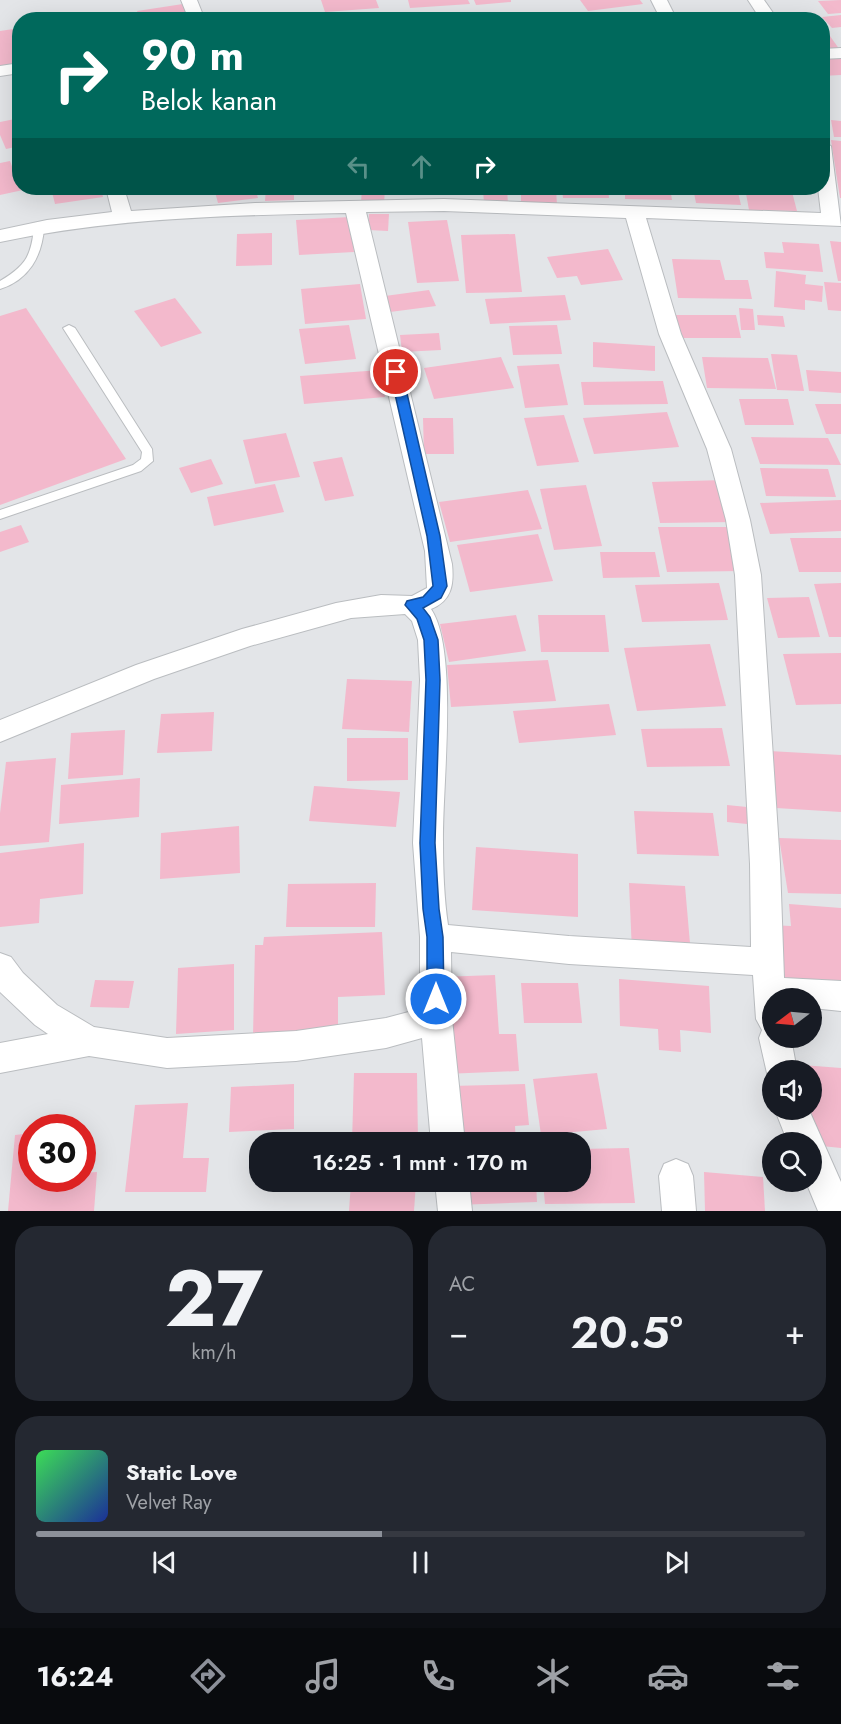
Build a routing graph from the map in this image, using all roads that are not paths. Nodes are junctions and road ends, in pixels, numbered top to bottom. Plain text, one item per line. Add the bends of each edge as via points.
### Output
1 (830, 188) edge
2 (117, 195) edge
3 (355, 207) junction
4 (634, 212) junction
5 (123, 217) junction
6 (836, 220) edge
7 (39, 228) junction
8 (0, 236) edge
9 (0, 286) edge
10 (69, 328) dead end
11 (0, 515) edge
12 (412, 605) junction
13 (0, 731) edge
14 (435, 937) junction
15 (0, 967) edge
16 (770, 988) edge
17 (762, 989) edge
18 (822, 995) edge
19 (841, 996) edge
20 (436, 1019) junction
21 (89, 1041) junction
22 (0, 1058) edge
23 (447, 1132) edge
24 (676, 1176) dead end
25 (822, 1180) edge
26 (453, 1192) edge
27 (456, 1211) edge
28 (679, 1211) edge
29 (836, 1211) edge

1 - 6 street
2 - 5 street
3 - 4 street via 444,205
3 - 5 street via 255,208
3 - 12 street via 362,249 404,404 439,570 436,595
4 - 6 street
4 - 16 street via 670,334 719,449 746,564
5 - 7 street
7 - 8 street
7 - 9 lane via 37,252 26,269
10 - 11 lane via 148,452 147,461 137,468
12 - 13 street via 367,605 239,639 181,658 33,721
12 - 14 street via 423,617 431,640 428,843
14 - 17 street via 588,952
14 - 20 street
15 - 21 street via 46,1015
18 - 19 street
20 - 21 street via 386,1033 285,1047 167,1053
20 - 23 street
21 - 22 street
24 - 28 street
25 - 29 street
26 - 27 street

